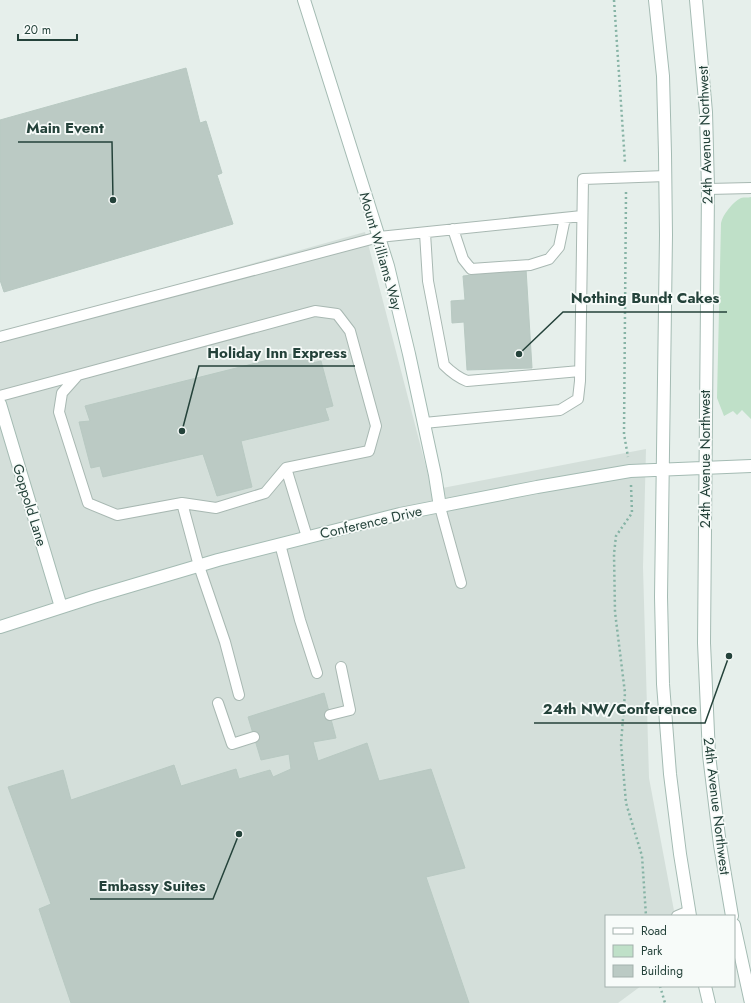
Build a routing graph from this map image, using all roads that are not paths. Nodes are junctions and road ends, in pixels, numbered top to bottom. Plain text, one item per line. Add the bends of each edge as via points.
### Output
1 (304, 0) edge
2 (655, 0) edge
3 (696, 0) edge
4 (666, 176) junction
5 (751, 188) edge
6 (708, 189) junction
7 (582, 216) junction
8 (565, 218) junction
9 (454, 229) junction
10 (425, 233) junction
11 (379, 237) junction
12 (0, 337) edge
13 (580, 371) junction
14 (78, 375) junction
15 (0, 396) edge
16 (0, 404) edge
17 (424, 423) junction
18 (751, 466) edge
19 (705, 467) junction
20 (286, 468) junction
21 (663, 469) junction
22 (182, 503) junction
23 (440, 506) junction
24 (307, 537) junction
25 (280, 544) junction
26 (199, 566) junction
27 (461, 583) dead end
28 (61, 607) junction
29 (0, 627) edge
30 (341, 667) dead end
31 (317, 673) dead end
32 (239, 695) dead end
33 (218, 703) dead end
34 (330, 715) dead end
35 (254, 737) dead end
36 (690, 914) edge
37 (732, 915) edge
38 (735, 930) edge
39 (705, 987) edge
40 (709, 1003) edge
41 (751, 1003) edge

1 - 11 main road, Mount Williams Way
2 - 4 main road via 663,76
3 - 6 main road, 24th Avenue Northwest via 706,112
4 - 7 lane via 583,179
4 - 21 main road
5 - 6 lane
6 - 19 main road, 24th Avenue Northwest
7 - 8 lane
7 - 13 lane
8 - 9 lane
8 - 9 lane via 559,247 548,259 530,265 471,269 463,260
9 - 10 lane
10 - 11 lane
10 - 13 lane via 430,288 444,364 452,372 467,381
11 - 12 lane
11 - 17 main road, Mount Williams Way
13 - 17 lane via 578,399 560,410
14 - 15 lane
14 - 20 lane via 315,311 337,314 350,332 376,426 369,451
14 - 22 lane via 62,393 59,412 88,503 117,515
16 - 28 main road, Goppold Lane
17 - 23 main road, Mount Williams Way
18 - 19 main road, Conference Drive
19 - 21 main road, Conference Drive
19 - 37 main road, 24th Avenue Northwest via 704,643 709,748 720,845
20 - 22 lane via 265,493 216,508
20 - 24 lane
21 - 23 main road, Conference Drive via 630,471
21 - 36 main road via 663,684 670,774
22 - 26 lane
23 - 24 main road, Conference Drive
23 - 27 lane
24 - 25 main road, Conference Drive
25 - 26 main road, Conference Drive
25 - 31 lane
26 - 28 main road, Conference Drive
26 - 32 lane via 225,642
28 - 29 main road, Conference Drive
30 - 34 lane via 350,710
33 - 35 lane via 232,744
38 - 41 main road
39 - 40 main road

